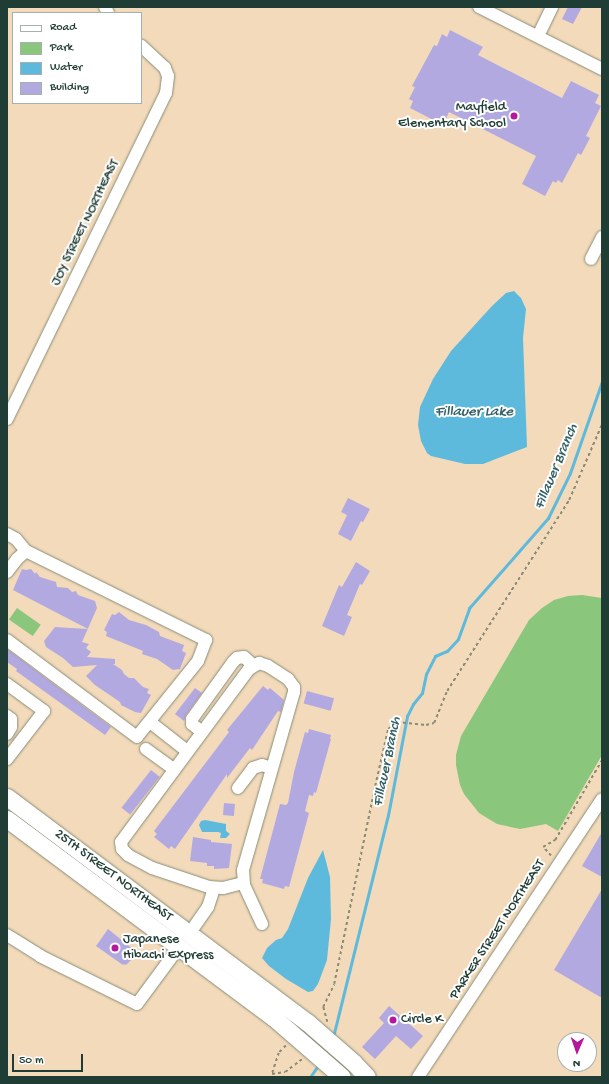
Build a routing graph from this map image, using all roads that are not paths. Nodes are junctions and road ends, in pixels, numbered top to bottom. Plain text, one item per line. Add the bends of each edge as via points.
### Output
1 (479, 7) edge
2 (552, 7) edge
3 (538, 36) junction
4 (142, 47) edge
5 (602, 69) edge
6 (602, 237) edge
7 (591, 259) dead end
8 (7, 420) edge
9 (7, 534) edge
10 (26, 551) junction
11 (7, 572) edge
12 (7, 640) edge
13 (7, 684) edge
14 (7, 716) edge
15 (150, 722) junction
16 (7, 734) edge
17 (146, 749) dead end
18 (187, 751) junction
19 (7, 759) edge
20 (272, 768) junction
21 (174, 769) junction
22 (238, 788) dead end
23 (7, 797) edge
24 (602, 799) edge
25 (7, 819) edge
26 (243, 883) junction
27 (214, 888) junction
28 (262, 924) dead end
29 (7, 935) edge
30 (184, 941) junction
31 (342, 1077) edge
32 (367, 1077) edge
33 (418, 1077) edge

1 - 3 street
2 - 3 street
3 - 5 street
4 - 8 street, JOY STREET NORTHEAST via 166,68 166,93
6 - 7 street
9 - 10 street via 16,539
10 - 11 street
10 - 15 street via 206,640 198,660
12 - 15 street via 137,737
13 - 19 street via 44,712
14 - 16 street via 11,727
15 - 18 street
17 - 21 street
18 - 20 street via 202,732 192,724 192,719 237,658 244,657 253,665 259,663 268,666 288,679 294,687
18 - 21 street
20 - 22 street via 262,765 254,768
20 - 26 street via 246,856
21 - 27 street via 121,842 122,849 145,866
23 - 30 highway, 25TH STREET NORTHEAST
24 - 33 street, PARKER STREET NORTHEAST
25 - 30 highway, 25TH STREET NORTHEAST
26 - 27 street
26 - 28 street
27 - 30 street via 208,907
29 - 30 street via 40,956 137,1004
30 - 31 highway, 25TH STREET NORTHEAST
30 - 32 highway, 25TH STREET NORTHEAST via 307,1022

